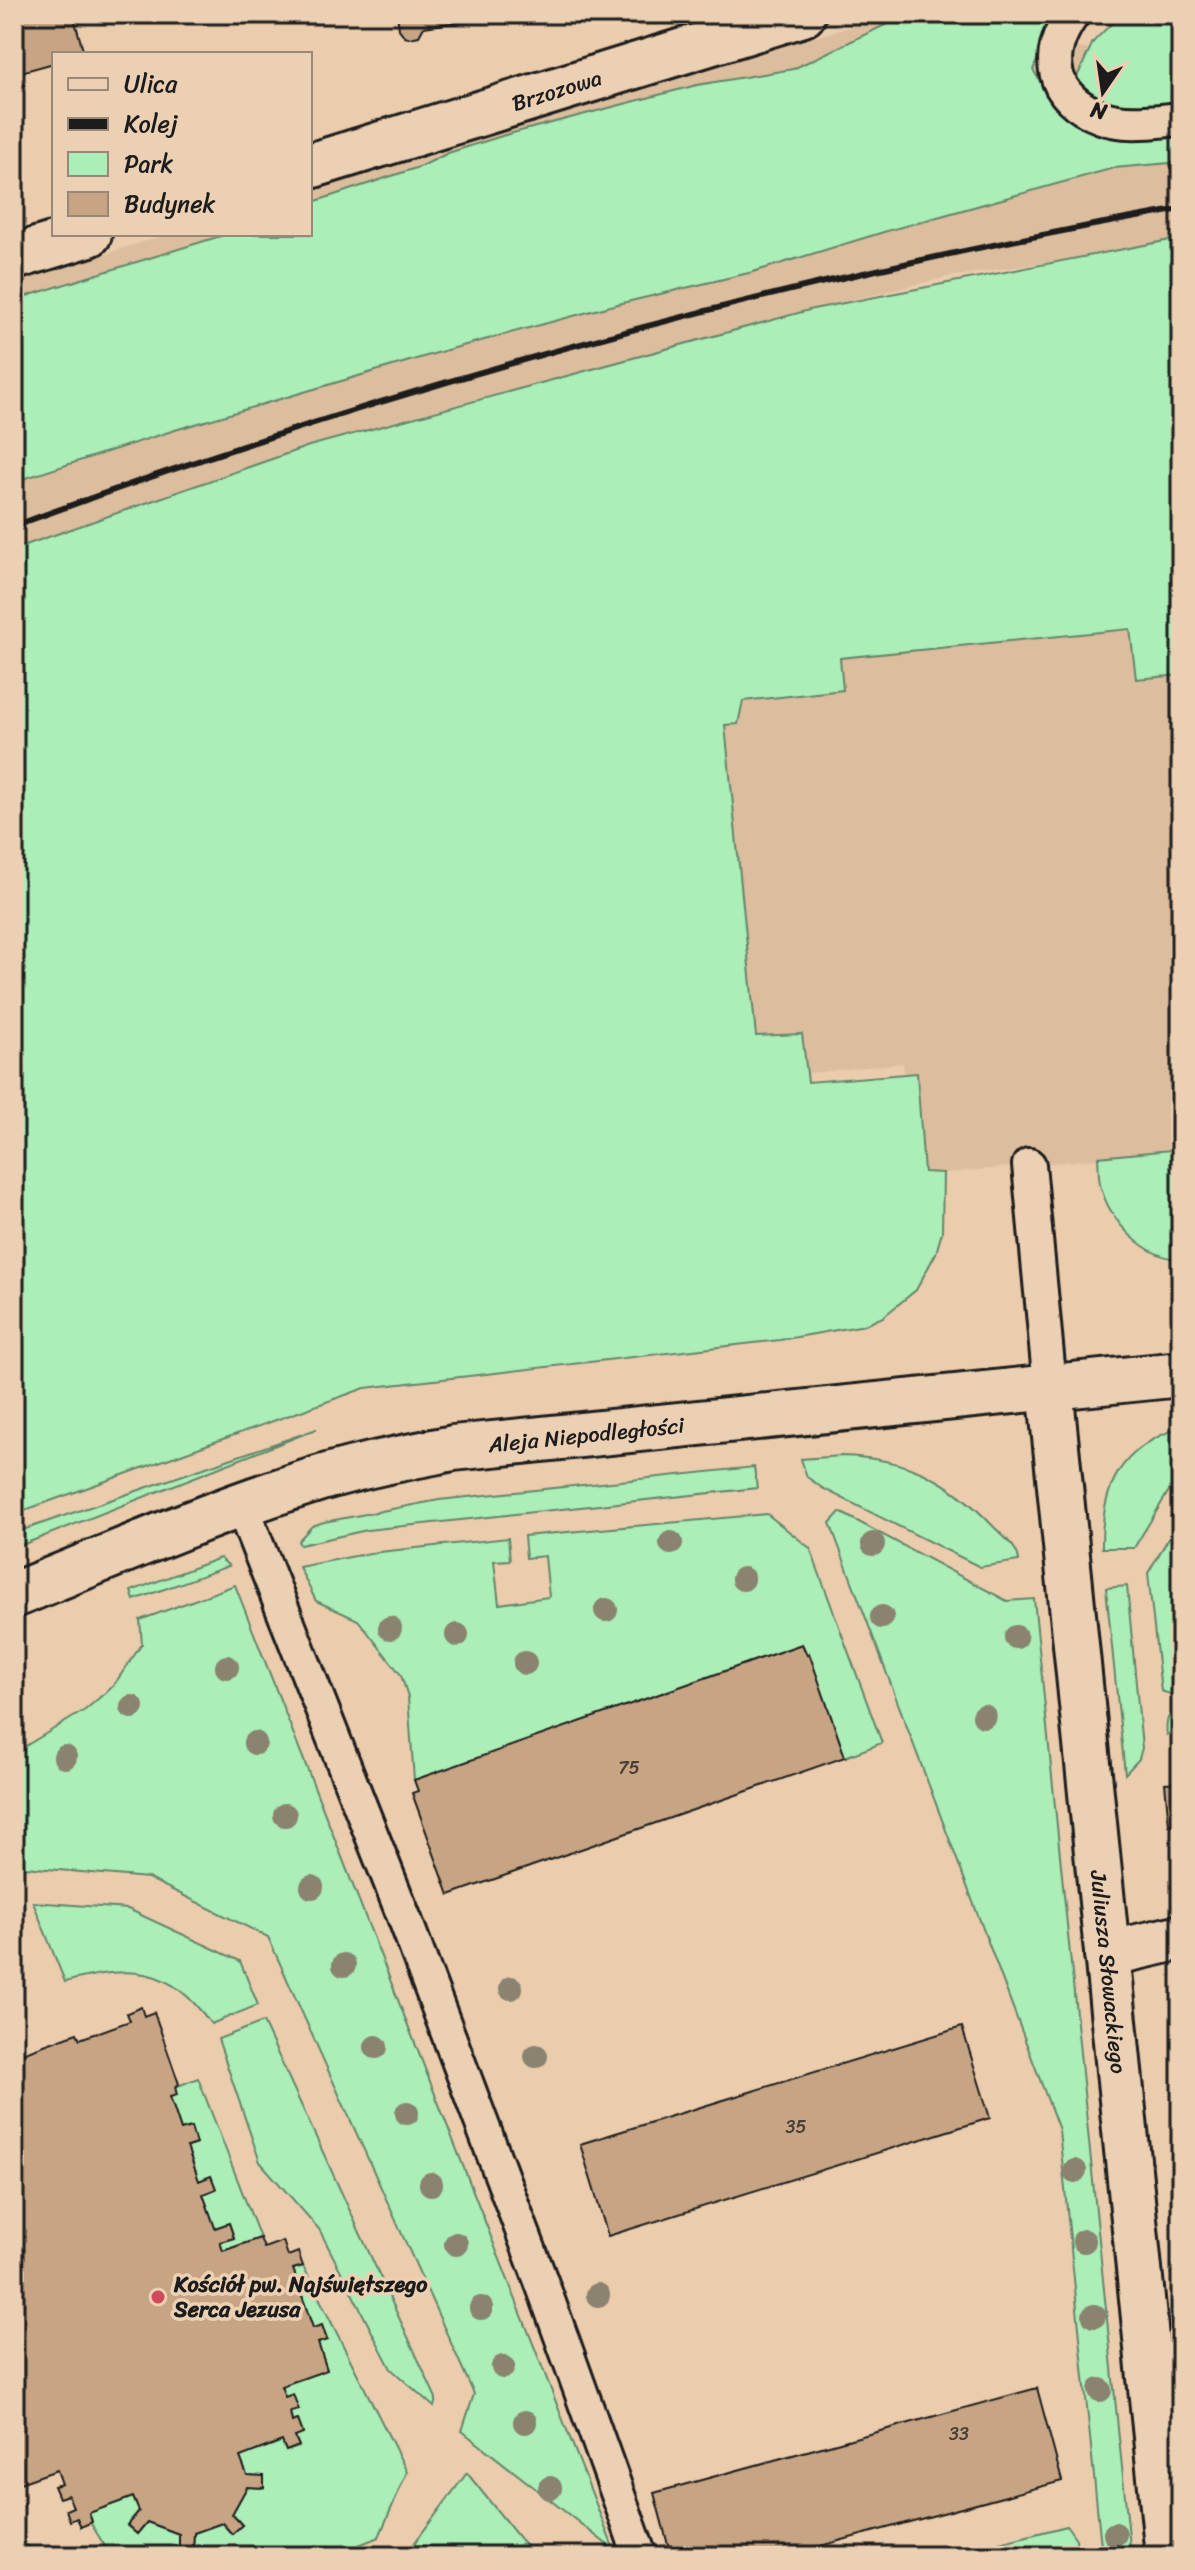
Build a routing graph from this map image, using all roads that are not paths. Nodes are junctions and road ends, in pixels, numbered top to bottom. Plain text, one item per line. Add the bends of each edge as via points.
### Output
1 (803, 14) edge
2 (1073, 14) edge
3 (1181, 119) edge
4 (312, 165) edge
5 (82, 236) edge
6 (14, 257) edge
7 (1029, 1165) dead end
8 (1181, 1374) edge
9 (1050, 1387) junction
10 (241, 1504) junction
11 (14, 1595) edge
12 (1181, 1937) edge
13 (1107, 1954) junction
14 (640, 2556) edge
15 (1168, 2556) edge

1 - 4 street, Brzozowa
2 - 3 lane via 1060,32 1053,68 1071,101 1102,118
5 - 6 street
7 - 9 lane
8 - 9 street, Aleja Niepodległości
9 - 10 street, Aleja Niepodległości via 453,1448 372,1464
9 - 13 street, Juliusza Słowackiego
10 - 11 street, Aleja Niepodległości
10 - 14 lane via 406,1922
12 - 13 street
13 - 15 street, Juliusza Słowackiego

